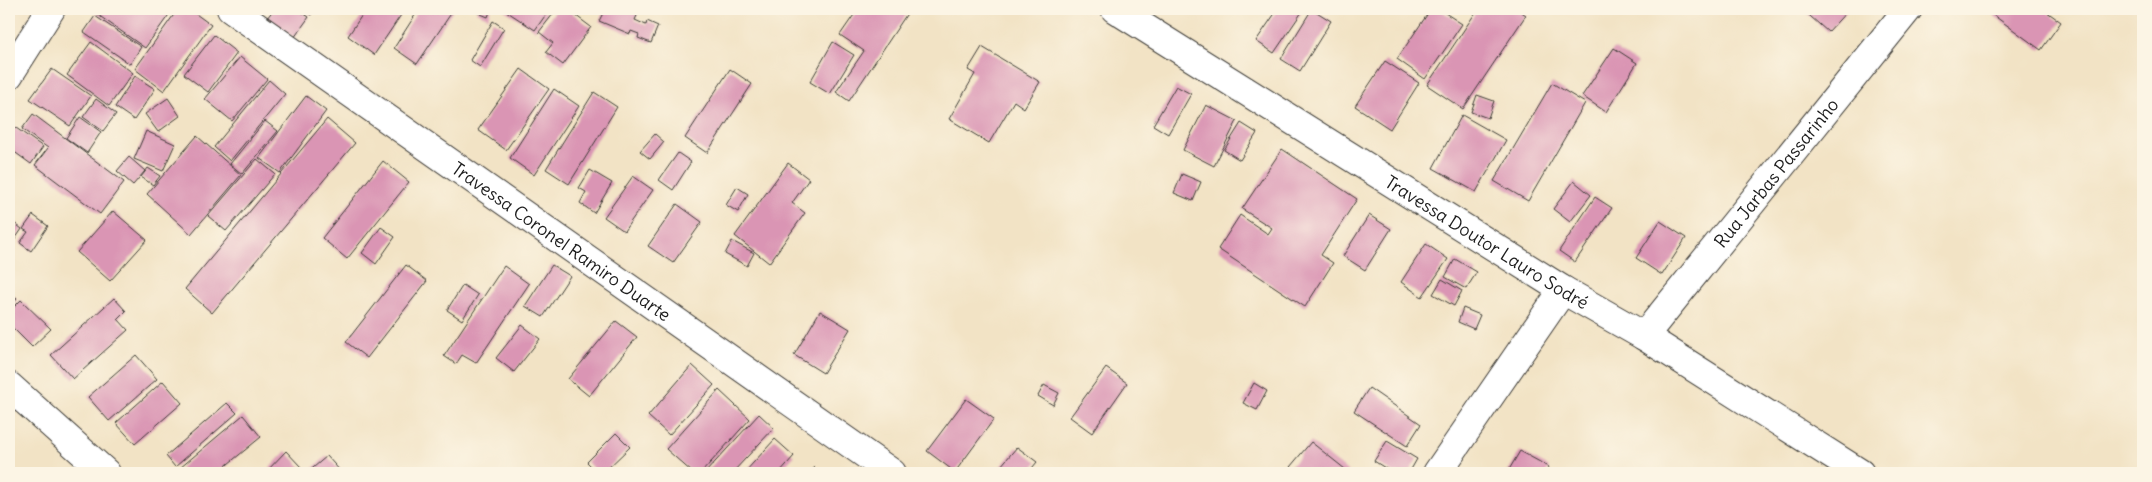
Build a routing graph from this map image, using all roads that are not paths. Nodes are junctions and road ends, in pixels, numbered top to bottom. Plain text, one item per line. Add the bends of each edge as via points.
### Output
1 (51, 9) edge
2 (231, 9) edge
3 (1116, 9) edge
4 (1908, 9) edge
5 (9, 75) edge
6 (1563, 290) junction
7 (1644, 336) junction
8 (9, 386) edge
9 (106, 473) edge
10 (892, 473) edge
11 (1437, 473) edge
12 (1860, 473) edge

1 - 5 street
2 - 10 street, Travessa Coronel Ramiro Duarte
3 - 6 street, Travessa Doutor Lauro Sodré
4 - 7 street, Rua Jarbas Passarinho
6 - 7 street, Travessa Doutor Lauro Sodré
6 - 11 street
7 - 12 street, Travessa Doutor Lauro Sodré
8 - 9 street

